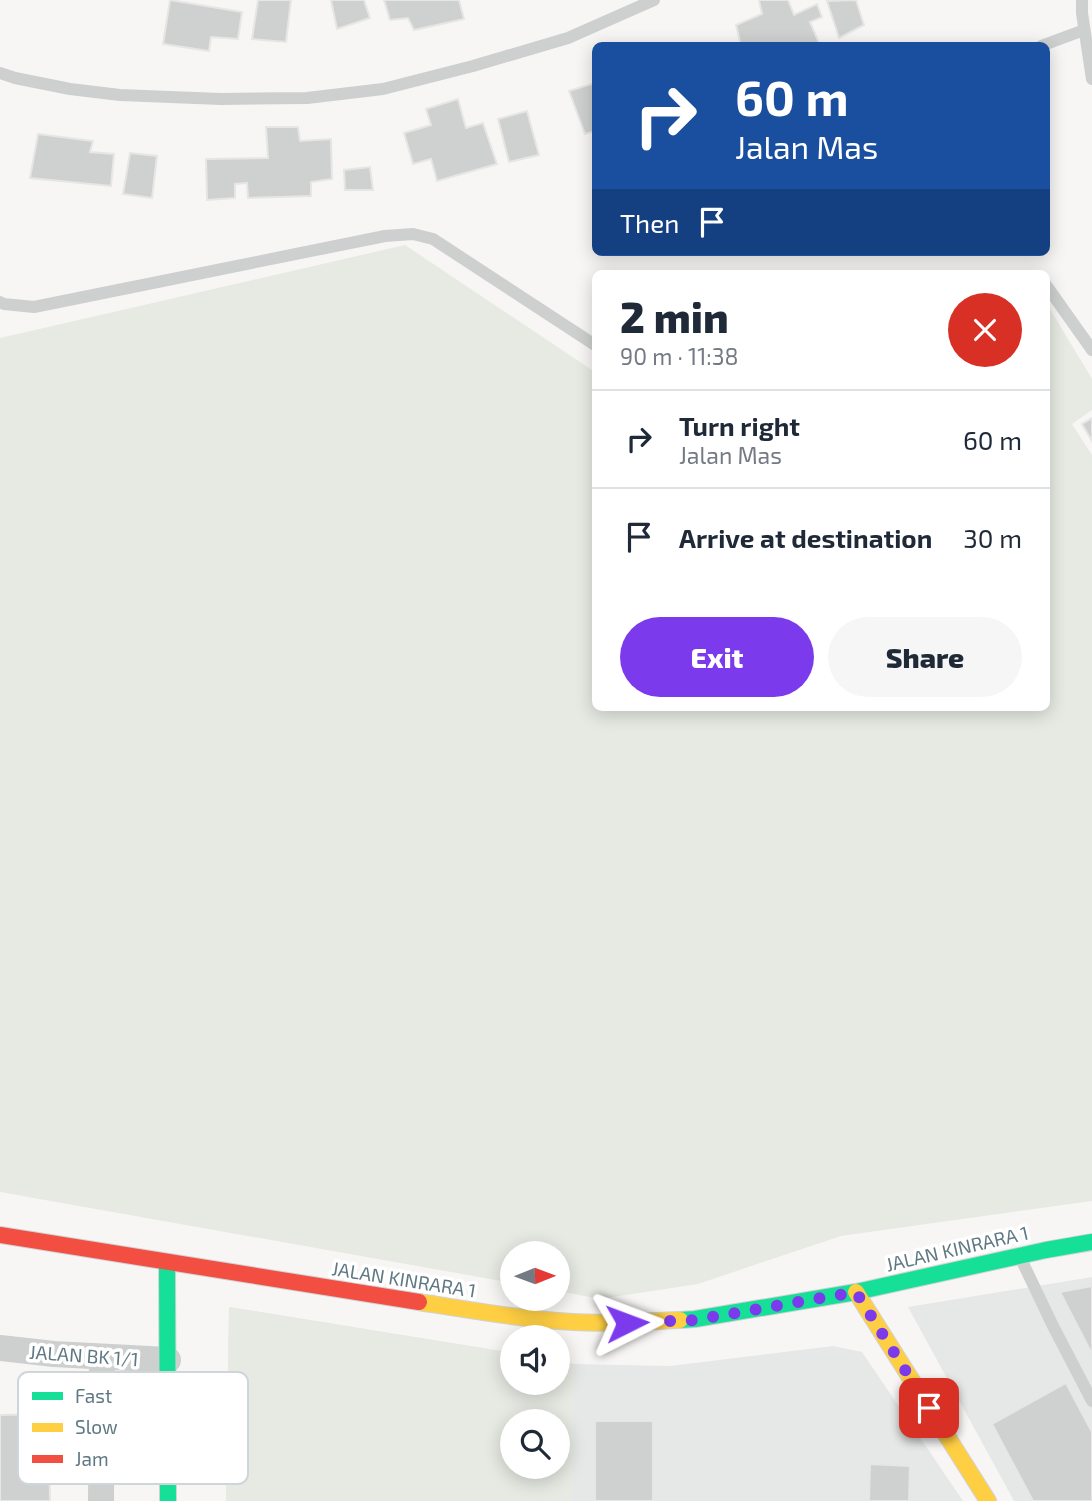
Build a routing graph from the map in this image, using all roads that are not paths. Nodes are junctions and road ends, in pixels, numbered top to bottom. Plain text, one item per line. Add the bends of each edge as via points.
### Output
1 (654, 0) edge
2 (1082, 0) edge
3 (1084, 30) junction
4 (1050, 43) edge
5 (0, 73) edge
6 (1092, 79) edge
7 (1050, 291) edge
8 (0, 302) edge
9 (592, 343) edge
10 (1092, 350) edge
11 (0, 1235) edge
12 (1092, 1242) edge
13 (1019, 1256) junction
14 (167, 1262) junction
15 (856, 1292) junction
16 (0, 1348) edge
17 (102, 1357) junction
18 (168, 1360) junction
19 (102, 1372) edge
20 (168, 1372) edge
21 (1092, 1401) edge
22 (988, 1501) edge

1 - 5 lane via 568,38 473,66 383,89 307,98 120,94 70,89
2 - 3 lane
3 - 4 lane
3 - 6 lane
7 - 10 lane
8 - 9 lane via 34,307 413,234 433,239
11 - 14 street, JALAN KINRARA 1
12 - 13 street, JALAN KINRARA 1
13 - 15 street, JALAN KINRARA 1
13 - 21 lane
14 - 15 street, JALAN KINRARA 1 via 499,1315 572,1322 695,1320
14 - 18 street
15 - 22 street
16 - 17 street, JALAN BK 1/1
17 - 18 street, JALAN BK 1/1
17 - 19 street
18 - 20 street

